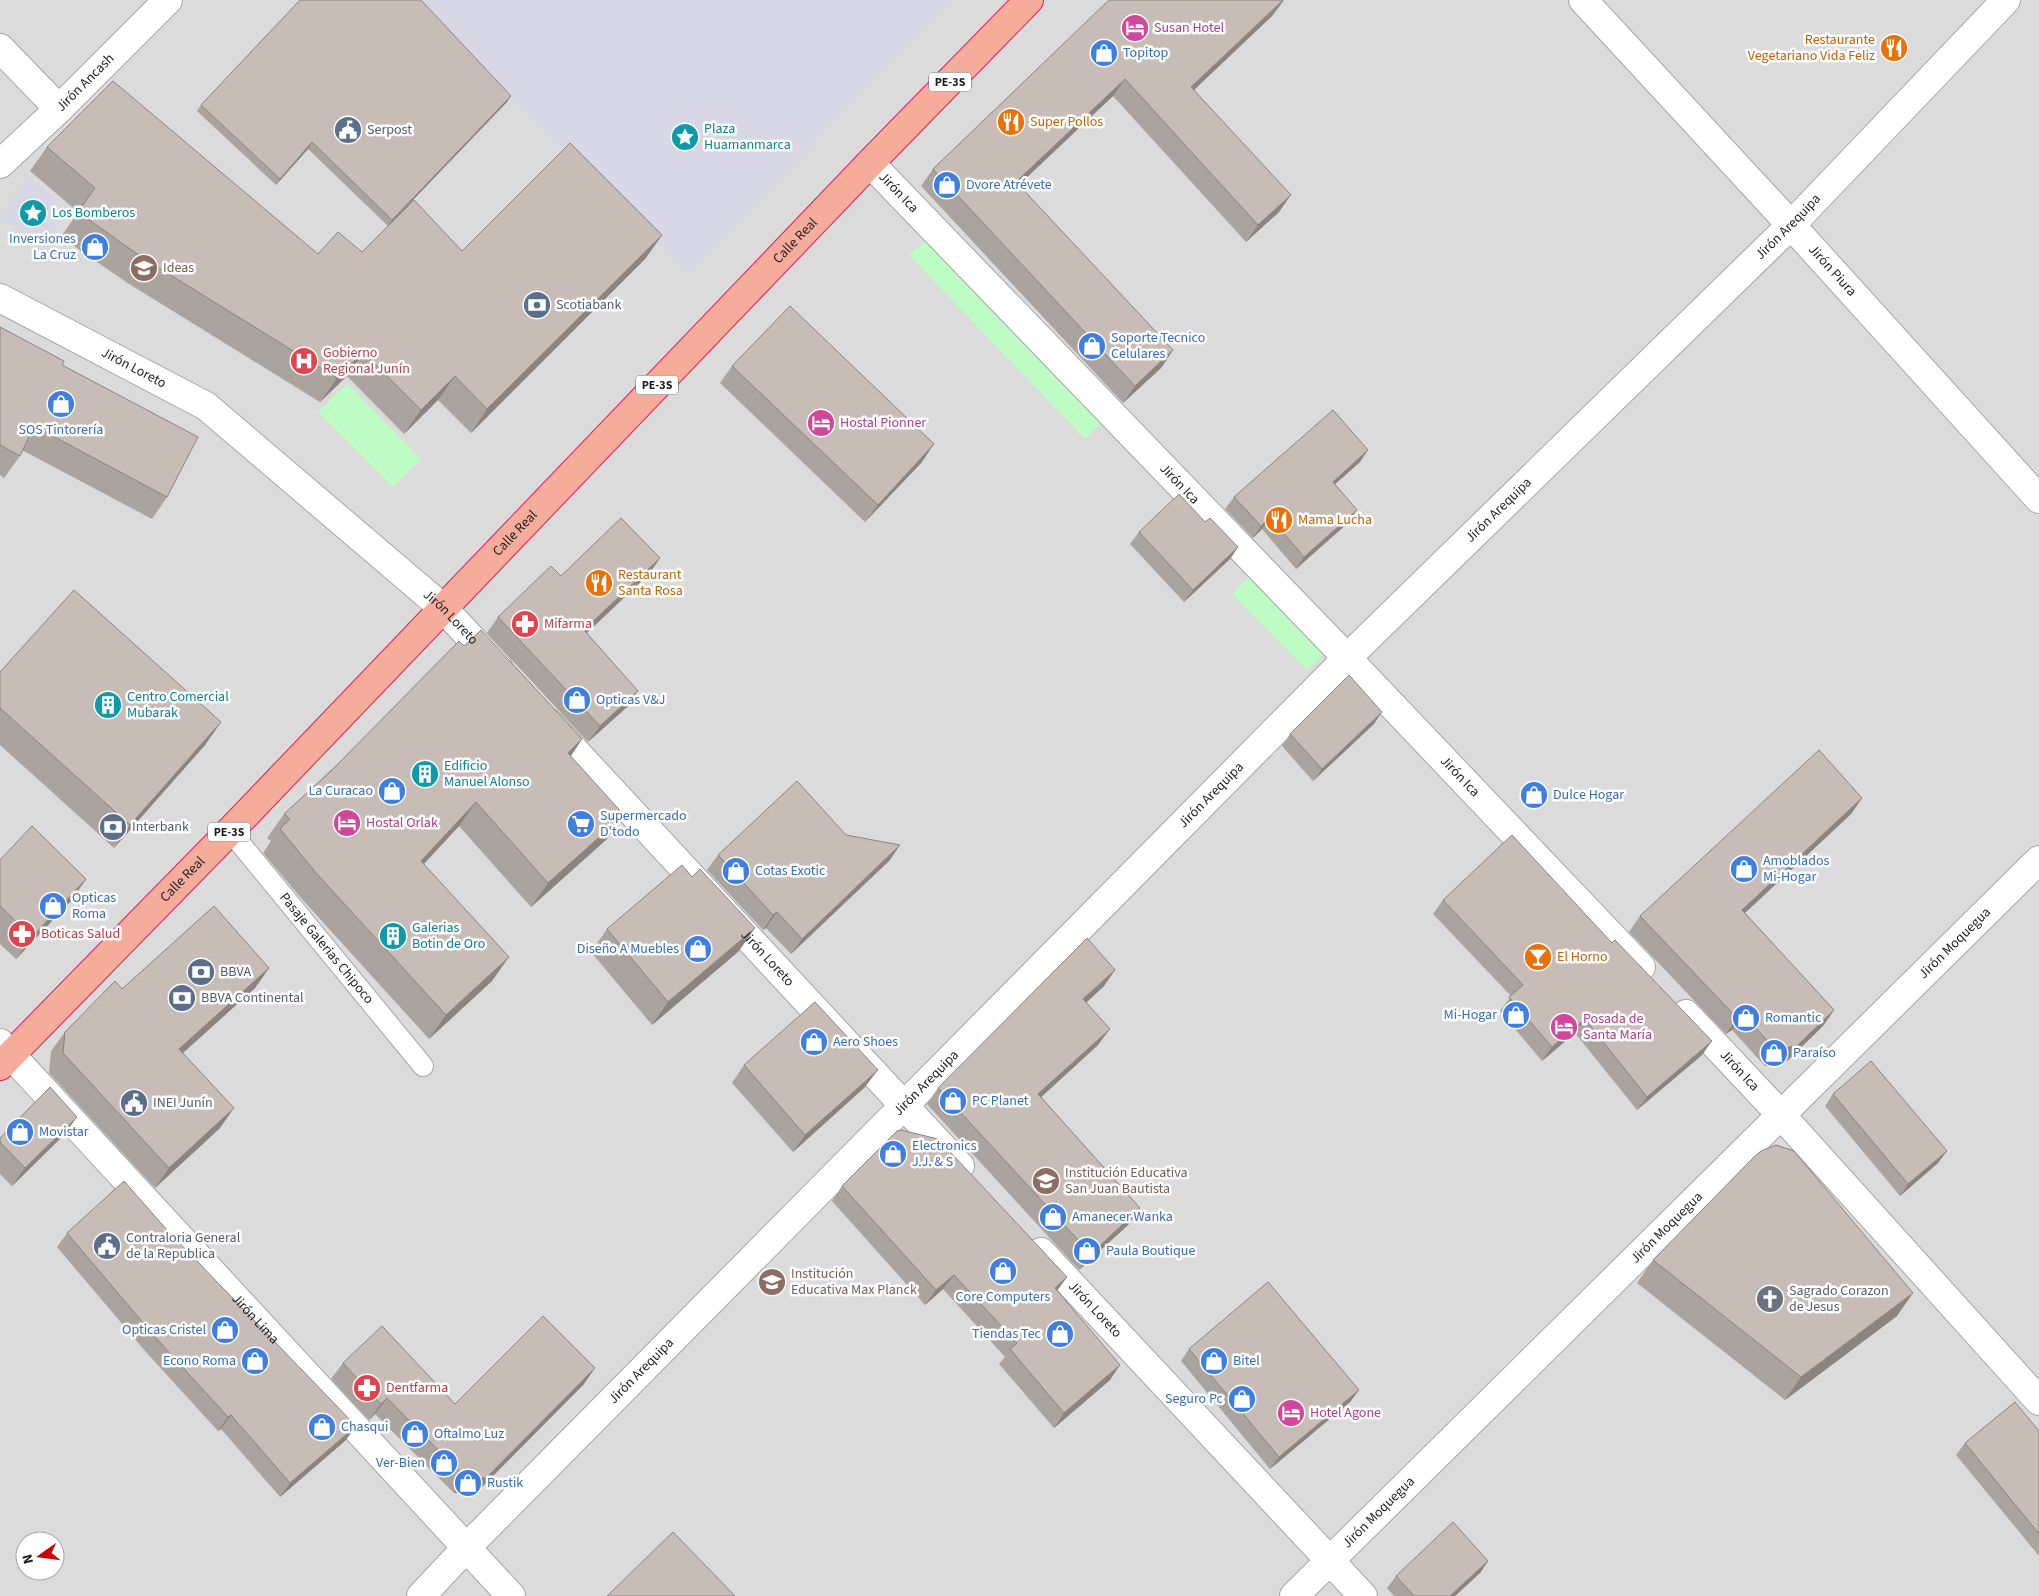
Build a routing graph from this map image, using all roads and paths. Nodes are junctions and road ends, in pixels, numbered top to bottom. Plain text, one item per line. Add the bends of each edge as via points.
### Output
1 (168, 0) edge
2 (1029, 0) edge
3 (1583, 0) edge
4 (2006, 0) edge
5 (0, 48) edge
6 (59, 109) junction
7 (870, 163) junction
8 (0, 164) edge
9 (1791, 225) junction
10 (0, 298) edge
11 (2039, 499) edge
12 (443, 608) junction
13 (1347, 658) junction
14 (230, 831) junction
15 (2039, 860) edge
16 (4, 1054) edge
17 (423, 1066) dead end
18 (903, 1105) junction
19 (1782, 1116) junction
20 (977, 1184) edge
21 (1025, 1235) edge
22 (2039, 1401) edge
23 (467, 1547) junction
24 (1329, 1559) junction
25 (421, 1596) edge
26 (512, 1596) edge
27 (1294, 1596) edge
28 (1362, 1596) edge

1 - 6 street, Jirón Ancash
2 - 7 highway, Calle Real / PE-3S
3 - 9 street, Jirón Piura
4 - 9 street, Jirón Arequipa
5 - 6 street
6 - 8 street, Jirón Ancash
7 - 12 highway, Calle Real / PE-3S
7 - 13 street, Jirón Ica
9 - 11 street, Jirón Piura
9 - 13 street, Jirón Arequipa
10 - 12 street, Jirón Loreto via 206,406
12 - 14 highway, Calle Real / PE-3S
12 - 18 street, Jirón Loreto
13 - 18 street, Jirón Arequipa
13 - 19 street, Jirón Ica
14 - 16 highway, Calle Real / PE-3S
14 - 17 lane, Pasaje Galerias Chipoco
15 - 19 street, Jirón Moquegua
16 - 23 street, Jirón Lima
18 - 20 street, Jirón Loreto
18 - 23 street, Jirón Arequipa
19 - 22 street, Jirón Ica
19 - 24 street, Jirón Moquegua
21 - 24 street, Jirón Loreto
23 - 25 street, Jirón Arequipa
23 - 26 street, Jirón Lima
24 - 27 street, Jirón Moquegua
24 - 28 street, Jirón Loreto

